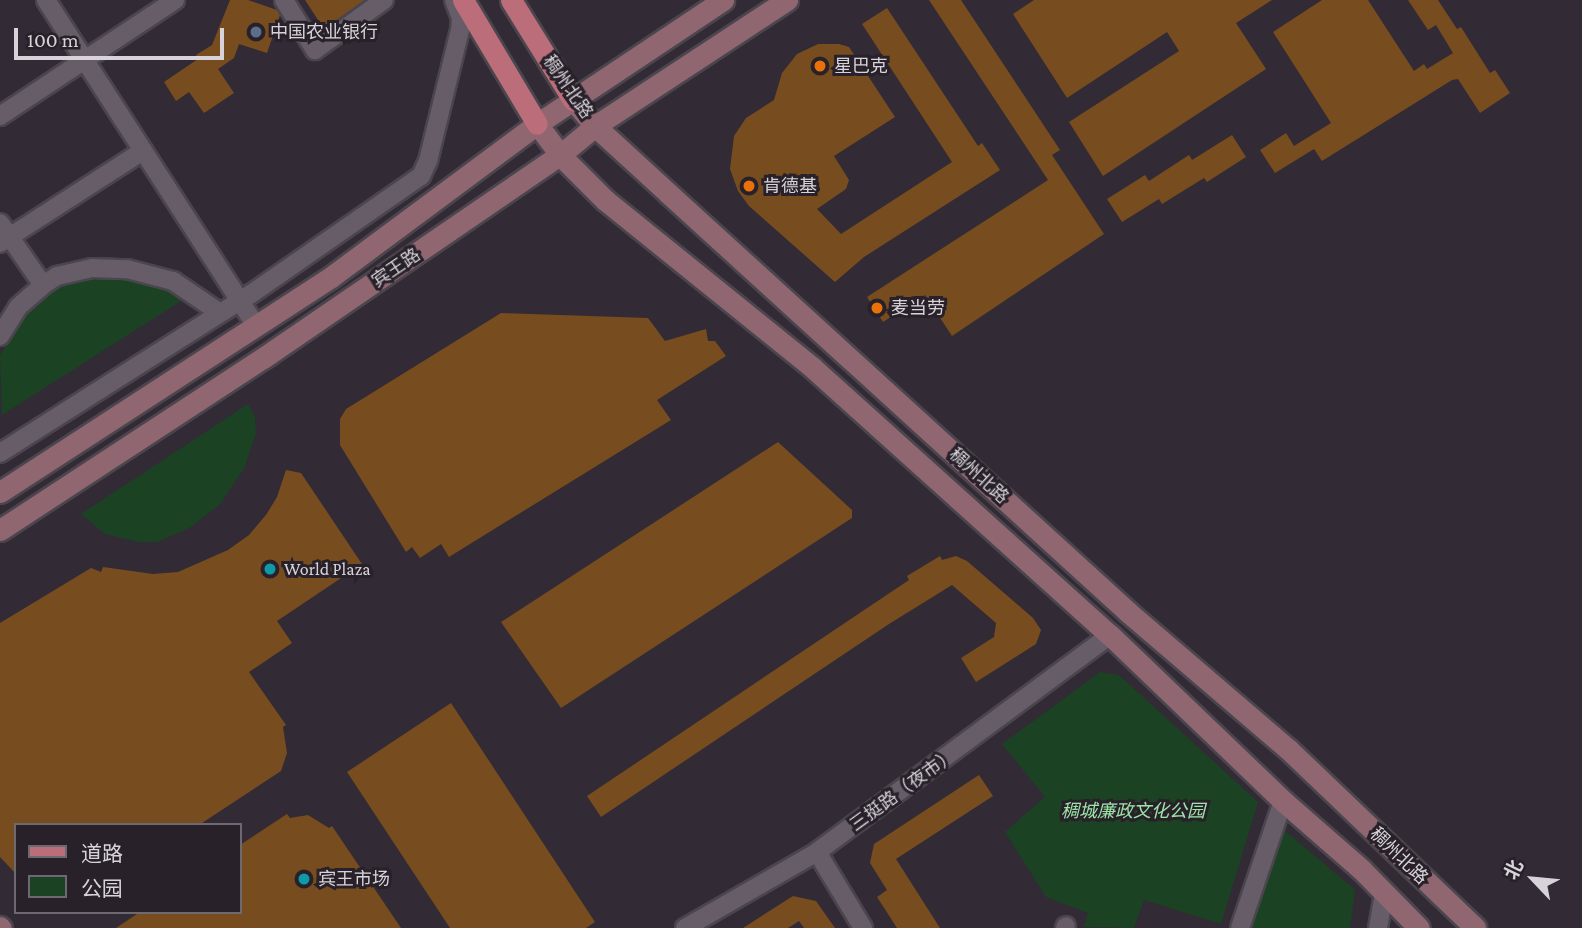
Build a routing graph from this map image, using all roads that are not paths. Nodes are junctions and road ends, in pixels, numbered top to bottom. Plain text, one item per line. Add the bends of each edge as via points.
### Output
1 (46, 0) edge
2 (175, 0) edge
3 (284, 0) edge
4 (384, 0) edge
5 (454, 0) edge
6 (463, 0) edge
7 (510, 0) edge
8 (723, 0) edge
9 (787, 0) edge
10 (85, 60) junction
11 (573, 100) junction
12 (0, 116) edge
13 (537, 124) junction
14 (595, 126) junction
15 (143, 150) junction
16 (561, 155) junction
17 (3, 234) edge
18 (43, 285) junction
19 (240, 302) junction
20 (220, 313) junction
21 (256, 326) junction
22 (0, 336) edge
23 (2, 448) edge
24 (0, 492) edge
25 (0, 530) edge
26 (1110, 635) junction
27 (1283, 801) junction
28 (817, 852) junction
29 (1384, 895) junction
30 (685, 928) edge
31 (863, 928) edge
32 (1240, 928) edge
33 (1378, 928) edge
34 (1419, 928) edge
35 (1475, 928) edge

1 - 10 street
2 - 10 street
3 - 4 street via 315,50
5 - 19 street via 460,30 425,170
6 - 13 main road, 稠州北路
7 - 11 main road, 稠州北路
8 - 11 main road, 宾王路
9 - 14 main road, 宾王路
10 - 12 street
10 - 15 street
11 - 13 main road, 宾王路
11 - 14 main road, 稠州北路
13 - 16 main road, 稠州北路
13 - 21 main road, 宾王路 via 331,277
14 - 16 main road, 宾王路
14 - 35 main road, 稠州北路 via 1118,603 1288,749
15 - 17 street
15 - 19 street
16 - 25 main road, 宾王路
16 - 26 main road, 稠州北路 via 605,200 813,368
17 - 18 street
18 - 20 street via 75,271 127,269 173,281
18 - 22 street via 18,307
19 - 20 street
19 - 21 street
20 - 23 street
21 - 24 main road, 宾王路
26 - 27 main road, 稠州北路
26 - 28 street, 三挺路（夜市）
27 - 29 main road, 稠州北路
27 - 32 street
28 - 30 street, 三挺路（夜市）
28 - 31 street
29 - 33 street
29 - 34 main road, 稠州北路

